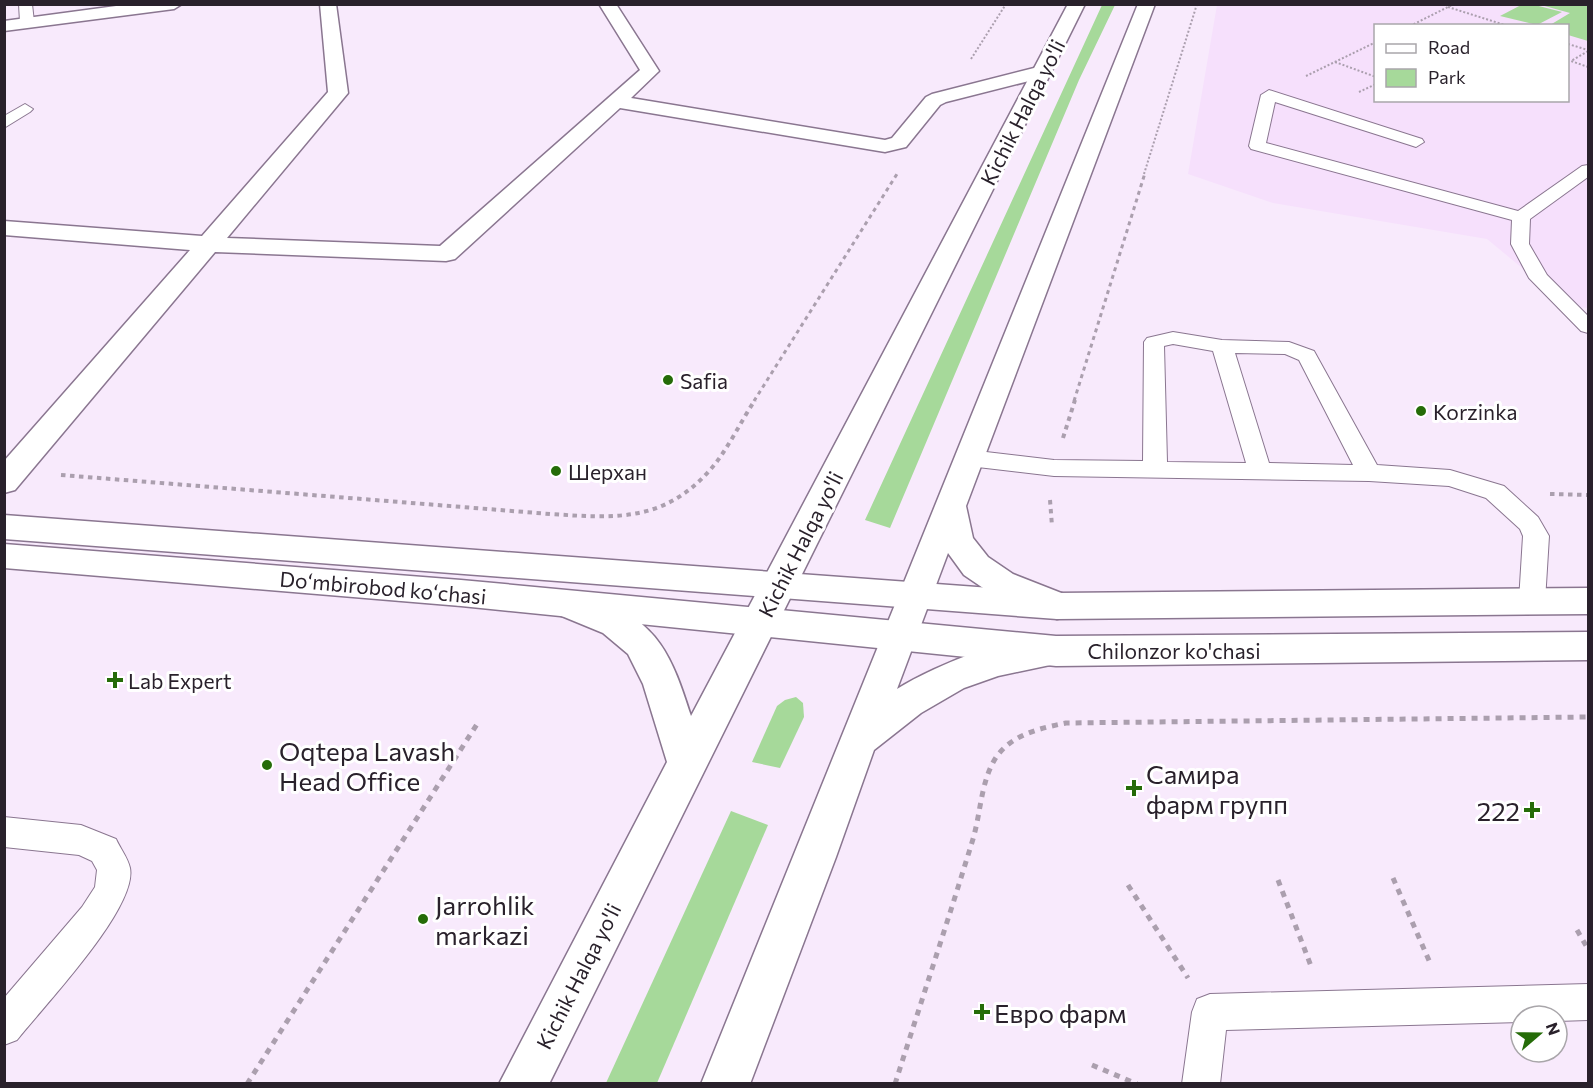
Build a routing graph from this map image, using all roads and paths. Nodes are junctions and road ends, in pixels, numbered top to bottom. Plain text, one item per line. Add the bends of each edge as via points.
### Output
1 (174, 4) edge
2 (328, 4) edge
3 (607, 4) edge
4 (1006, 4) edge
5 (1077, 4) edge
6 (1147, 4) edge
7 (1197, 4) edge
8 (1454, 4) edge
9 (1448, 7) junction
10 (26, 13) edge
11 (1497, 22) junction
12 (1416, 23) edge
13 (1494, 24) edge
14 (1502, 24) edge
15 (4, 26) edge
16 (1374, 43) edge
17 (1569, 44) edge
18 (1588, 50) edge
19 (1335, 62) junction
20 (1588, 67) edge
21 (1042, 72) junction
22 (1374, 76) edge
23 (1269, 95) junction
24 (947, 96) junction
25 (617, 102) junction
26 (25, 109) dead end
27 (4, 123) edge
28 (1416, 142) dead end
29 (900, 168) dead end
30 (1588, 170) edge
31 (1521, 217) junction
32 (4, 228) edge
33 (208, 244) junction
34 (1588, 327) edge
35 (1222, 346) junction
36 (969, 458) junction
37 (1054, 468) junction
38 (1155, 469) junction
39 (1260, 471) junction
40 (1369, 473) junction
41 (9, 477) edge
42 (950, 506) junction
43 (1052, 526) dead end
44 (4, 527) edge
45 (4, 556) edge
46 (780, 585) junction
47 (915, 595) junction
48 (1588, 601) edge
49 (1532, 602) junction
50 (564, 603) junction
51 (1057, 606) junction
52 (760, 622) junction
53 (899, 635) junction
54 (1588, 646) edge
55 (1056, 651) junction
56 (1588, 717) edge
57 (479, 721) dead end
58 (858, 741) junction
59 (687, 764) junction
60 (4, 832) edge
61 (1393, 878) dead end
62 (1278, 880) dead end
63 (1128, 885) dead end
64 (1577, 930) dead end
65 (1588, 948) edge
66 (1588, 1002) edge
67 (1449, 1005) junction
68 (1327, 1008) junction
69 (1210, 1012) junction
70 (4, 1027) edge
71 (1092, 1065) dead end
72 (247, 1083) edge
73 (523, 1083) edge
74 (724, 1083) edge
75 (895, 1083) edge
76 (1137, 1083) edge
77 (1201, 1083) edge

1 - 10 main road
2 - 33 main road via 338,93
3 - 25 main road via 650,71
4 - 24 path
5 - 21 main road, Kichik Halqa yo'li
6 - 36 main road
7 - 37 path
8 - 9 path
9 - 11 path
9 - 12 path
10 - 15 main road
11 - 13 path
11 - 14 path
16 - 19 path
17 - 18 path
18 - 20 path via 1571,61
19 - 22 path
19 - 23 path
21 - 24 main road
21 - 46 main road, Kichik Halqa yo'li
23 - 28 lane
23 - 31 lane via 1257,146
24 - 25 main road via 933,101 899,143 885,146
25 - 33 main road via 446,254
26 - 27 lane
29 - 41 path via 711,469 691,488 646,513 626,518 550,514
30 - 31 lane
31 - 34 lane via 1520,244 1539,278
32 - 33 main road
33 - 41 main road
35 - 38 lane via 1173,338 1154,342
35 - 39 lane
35 - 40 lane via 1289,348 1306,356
36 - 37 lane
36 - 42 main road
37 - 38 lane
37 - 43 path via 1048,484
38 - 39 lane
39 - 40 lane
40 - 49 lane via 1450,478 1502,497 1529,522 1536,536
42 - 47 main road
42 - 51 main road via 957,540 971,562 1010,588
44 - 46 main road, Doʻmbirobod koʻchasi
45 - 50 main road, Doʻmbirobod koʻchasi
46 - 47 main road, Doʻmbirobod koʻchasi
46 - 52 main road, Kichik Halqa yo'li
47 - 51 main road
47 - 53 main road
48 - 49 main road
49 - 51 main road
50 - 52 main road, Doʻmbirobod koʻchasi
50 - 59 main road via 622,627 641,644 654,665
52 - 53 main road, Chilonzor ko'chasi
52 - 59 main road, Kichik Halqa yo'li
53 - 55 main road, Chilonzor ko'chasi
53 - 58 main road
54 - 55 main road, Chilonzor ko'chasi
55 - 58 main road via 981,664 946,677 913,696
56 - 75 path via 1066,723 1022,736 1003,749 990,769 977,824
57 - 72 path
58 - 74 main road
59 - 73 main road, Kichik Halqa yo'li
60 - 70 lane via 81,840 104,850 114,869 111,892 94,919
61 - 67 path
62 - 68 path
63 - 69 path
64 - 65 path
66 - 67 lane
67 - 68 lane
68 - 69 lane
69 - 77 lane
71 - 76 path

